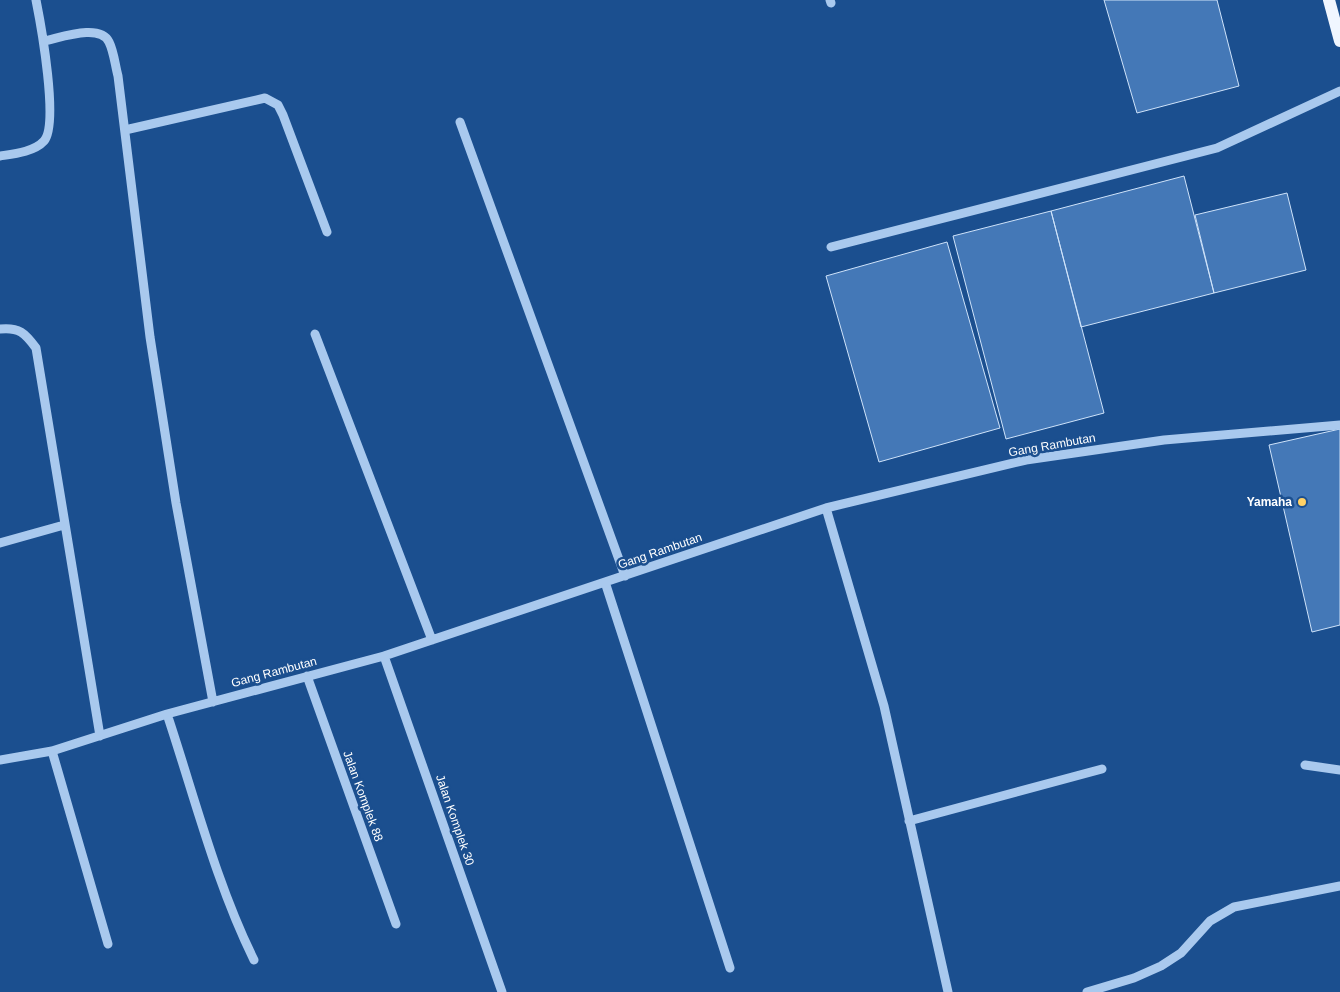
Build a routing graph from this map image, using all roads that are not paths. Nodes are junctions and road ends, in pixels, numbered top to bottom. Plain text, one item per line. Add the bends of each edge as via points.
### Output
1 (36, 0) edge
2 (1329, 0) edge
3 (44, 41) junction
4 (1340, 41) edge
5 (1340, 91) edge
6 (460, 122) dead end
7 (125, 130) junction
8 (0, 156) edge
9 (327, 232) dead end
10 (831, 246) dead end
11 (0, 329) edge
12 (315, 334) dead end
13 (1340, 425) edge
14 (826, 508) junction
15 (64, 525) junction
16 (0, 543) edge
17 (625, 576) junction
18 (605, 582) junction
19 (432, 640) junction
20 (384, 656) junction
21 (307, 676) junction
22 (214, 702) junction
23 (167, 714) junction
24 (100, 736) junction
25 (52, 750) junction
26 (0, 760) edge
27 (1305, 765) dead end
28 (1102, 769) dead end
29 (1340, 770) edge
30 (909, 821) junction
31 (1340, 886) edge
32 (396, 924) dead end
33 (108, 944) dead end
34 (254, 960) dead end
35 (730, 968) dead end
36 (502, 992) edge
37 (948, 992) edge
38 (1086, 992) edge

1 - 3 street
2 - 4 main road
3 - 7 street via 90,32 101,34 108,41 118,76
3 - 8 street via 50,117 48,133 43,143
5 - 10 street via 1216,148
6 - 17 street
7 - 9 street via 265,98 272,101 283,115
7 - 22 street via 153,357 176,503
11 - 15 street via 14,328 28,337 36,348
12 - 19 street
13 - 14 street, Gang Rambutan via 1164,440 1026,460
14 - 17 street, Gang Rambutan
14 - 30 street via 884,706
15 - 16 street
15 - 24 street
17 - 18 street, Gang Rambutan
18 - 19 street, Gang Rambutan
18 - 35 street
19 - 20 street, Gang Rambutan
20 - 21 street, Gang Rambutan
20 - 36 street, Jalan Komplek 30
21 - 22 street, Gang Rambutan
21 - 32 street, Jalan Komplek 88
22 - 23 street, Gang Rambutan
23 - 24 street, Gang Rambutan
23 - 34 street via 210,846
24 - 25 street, Gang Rambutan
25 - 26 street, Gang Rambutan
25 - 33 street
27 - 29 street
28 - 30 street
30 - 37 street
31 - 38 street via 1234,907 1210,921 1180,953 1161,966

